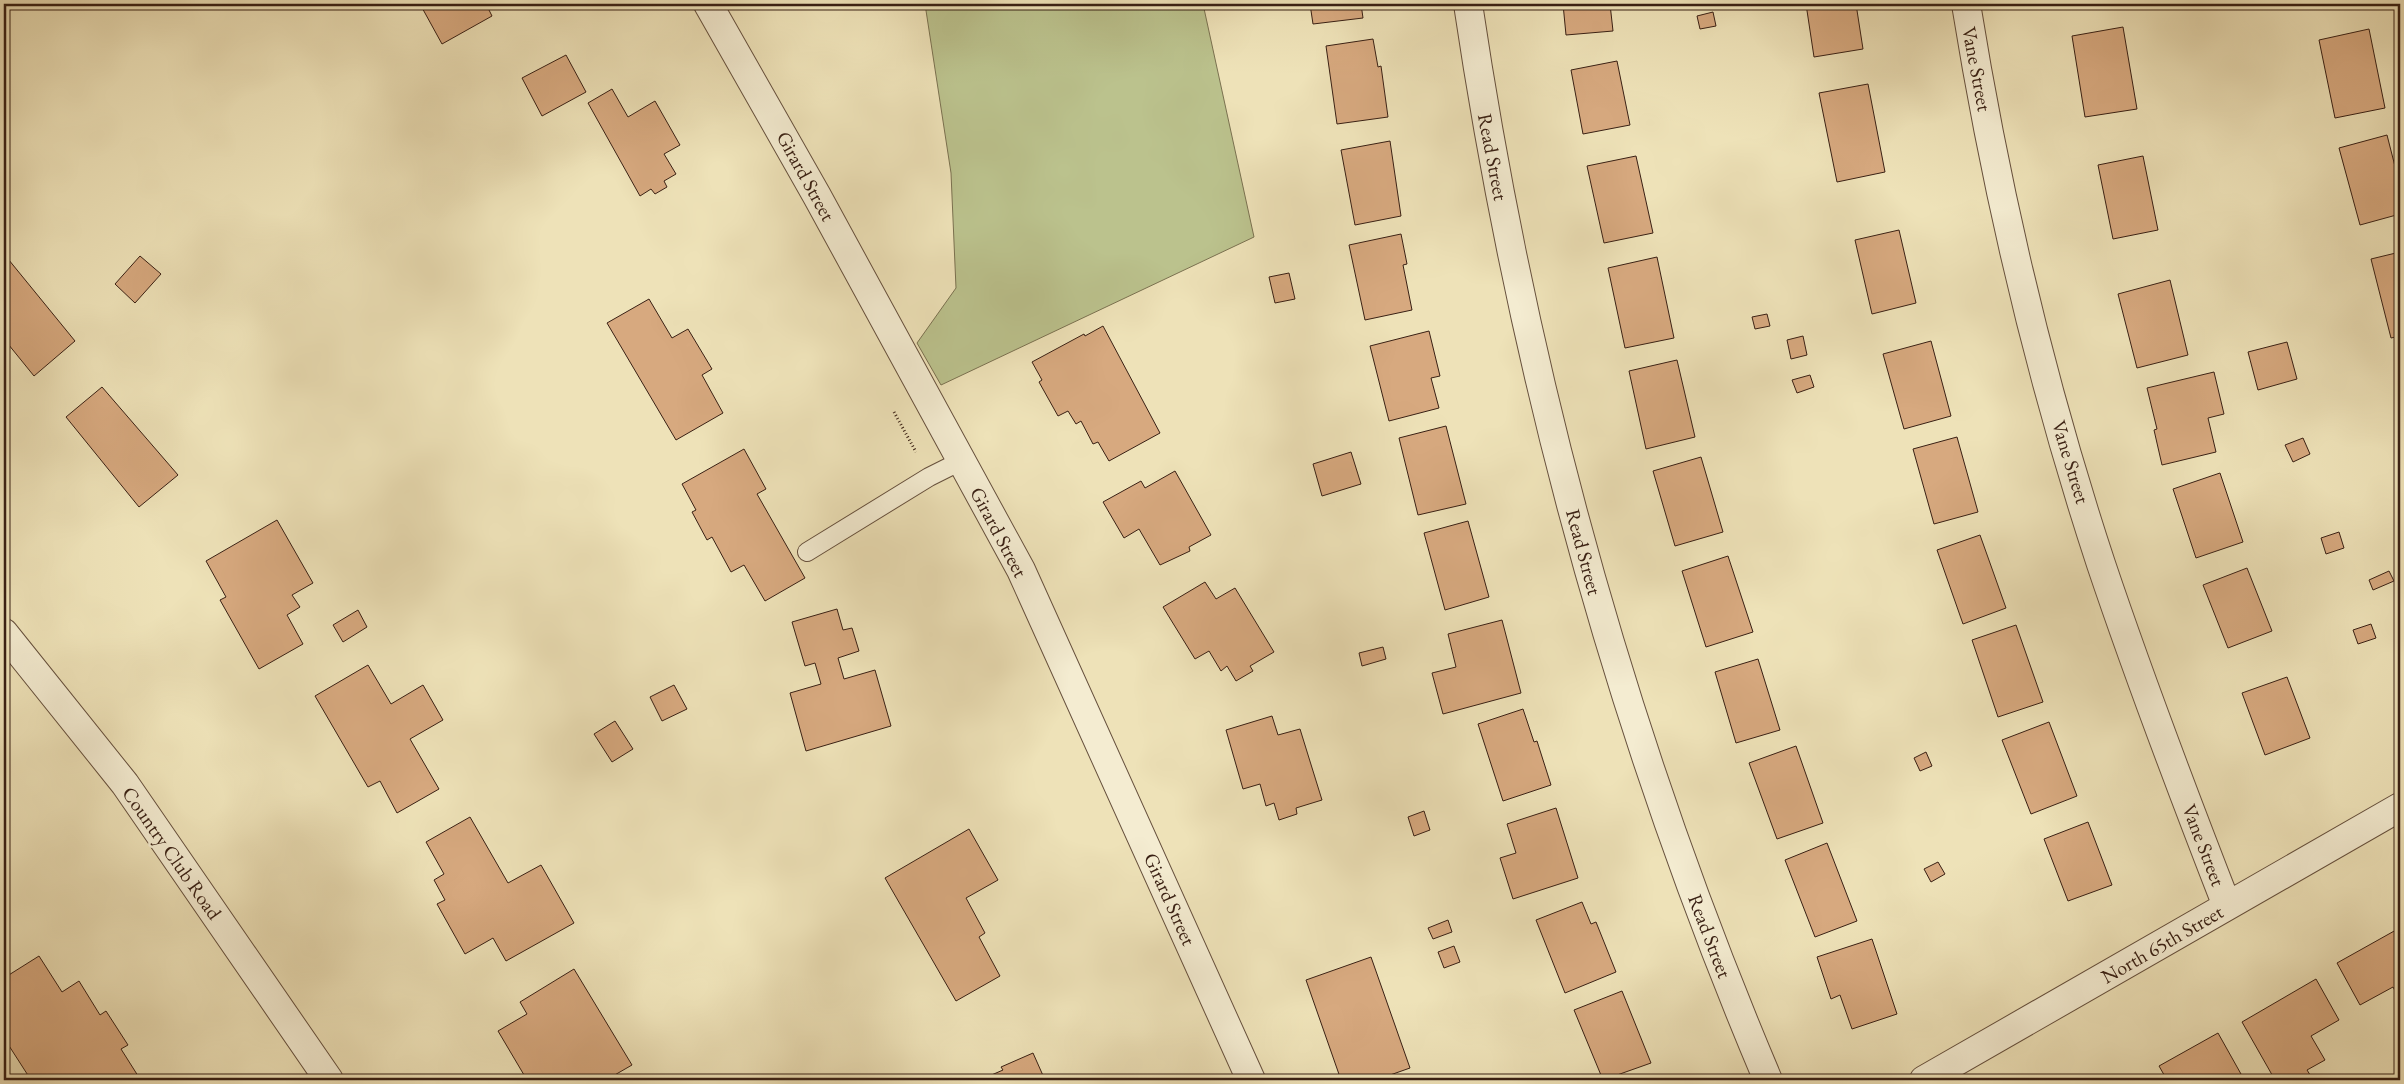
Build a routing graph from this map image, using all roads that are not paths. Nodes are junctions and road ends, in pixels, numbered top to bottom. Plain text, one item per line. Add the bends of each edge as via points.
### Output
1 (708, 4) edge
2 (1468, 4) edge
3 (1966, 4) edge
4 (961, 461) junction
5 (807, 552) dead end
6 (4, 633) edge
7 (2400, 807) edge
8 (2227, 906) junction
9 (329, 1080) edge
10 (1251, 1080) edge
11 (1768, 1080) edge
12 (1924, 1080) edge

1 - 4 street, Girard Street
2 - 11 street, Read Street via 1486,124 1517,280 1590,579 1635,727 1684,869
3 - 8 street, Vane Street via 2012,239 2054,408 2110,590
4 - 5 lane via 929,477
4 - 10 street, Girard Street via 1021,570
6 - 9 street, Country Club Road via 125,784
7 - 8 street, North 65th Street
8 - 12 street, North 65th Street

